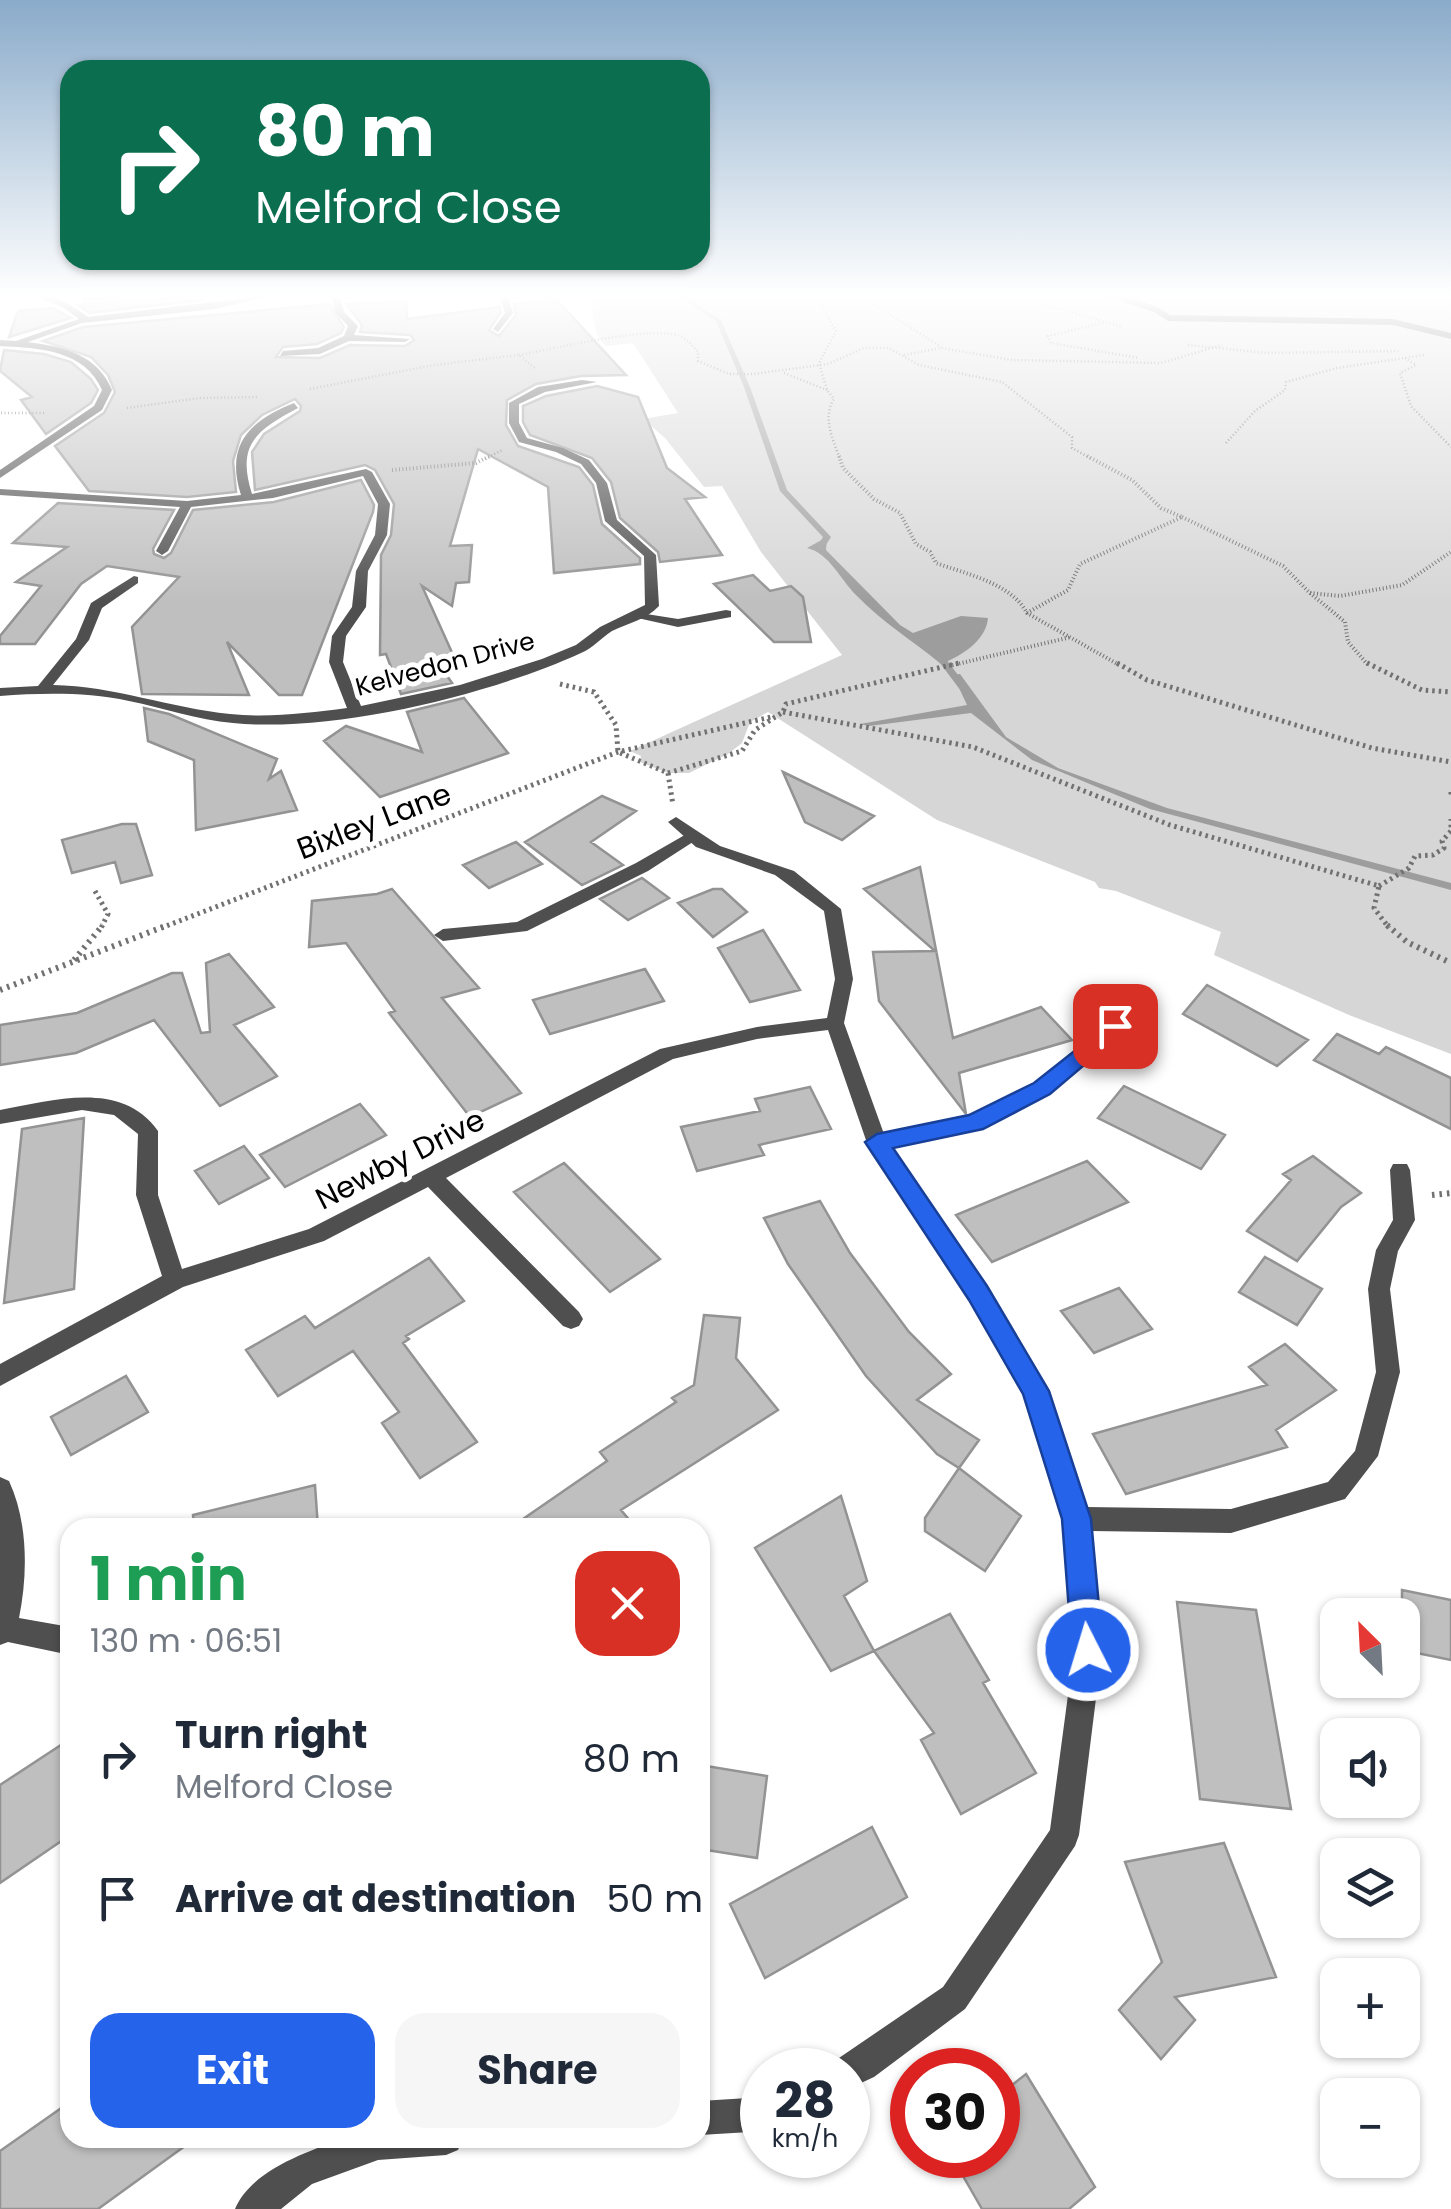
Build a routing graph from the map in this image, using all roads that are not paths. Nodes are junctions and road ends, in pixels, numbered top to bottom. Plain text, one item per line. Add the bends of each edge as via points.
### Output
1 (103, 397) edge
2 (522, 397) edge
3 (294, 406) dead end
4 (0, 475) edge
5 (0, 492) edge
6 (248, 500) junction
7 (187, 504) junction
8 (162, 551) dead end
9 (134, 580) dead end
10 (726, 614) dead end
11 (640, 617) junction
12 (43, 688) junction
13 (0, 692) edge
14 (356, 711) junction
15 (676, 822) road end
16 (690, 836) junction
17 (443, 935) dead end
18 (1088, 995) dead end
19 (836, 1023) junction
20 (0, 1117) edge
21 (877, 1142) junction
22 (1400, 1170) dead end
23 (432, 1177) junction
24 (176, 1280) junction
25 (572, 1319) dead end
26 (0, 1376) edge
27 (0, 1489) edge
28 (1076, 1519) junction
29 (2, 1630) edge
30 (60, 1639) edge
31 (870, 2057) edge
32 (740, 2116) edge
33 (710, 2117) edge
34 (362, 2148) edge
35 (253, 2209) edge

1 - 4 street via 98,408
2 - 11 street via 514,403 514,423 523,440 592,465 607,492 610,521 650,555 652,606
3 - 6 street via 262,422 240,452 237,471
5 - 7 street
6 - 7 street
6 - 14 street via 366,472 384,504 381,535 362,571 359,606 339,636 336,662
7 - 8 street
9 - 12 street via 96,606 82,640
10 - 11 street via 678,623
11 - 14 street, Kelvedon Drive via 528,669
12 - 13 street, Kelvedon Drive
12 - 14 street, Kelvedon Drive via 114,694 246,720
15 - 16 street
16 - 17 street via 521,926
16 - 19 street via 720,855 780,871 832,909 844,979
18 - 21 street via 1115,1026 1042,1088 975,1123
19 - 21 street
19 - 23 street, Newby Drive via 667,1054
20 - 24 street via 82,1103 120,1109 148,1131 147,1195
21 - 28 street via 1036,1391
22 - 28 street via 1404,1220 1387,1250 1379,1289 1388,1372 1366,1456 1336,1491 1231,1521
23 - 24 street, Newby Drive via 316,1236
23 - 25 street
24 - 26 street, Newby Drive
27 - 29 street via 10,1512
28 - 31 street via 1088,1650 1064,1835 954,1998
29 - 30 street
32 - 33 street
34 - 35 street via 302,2171

